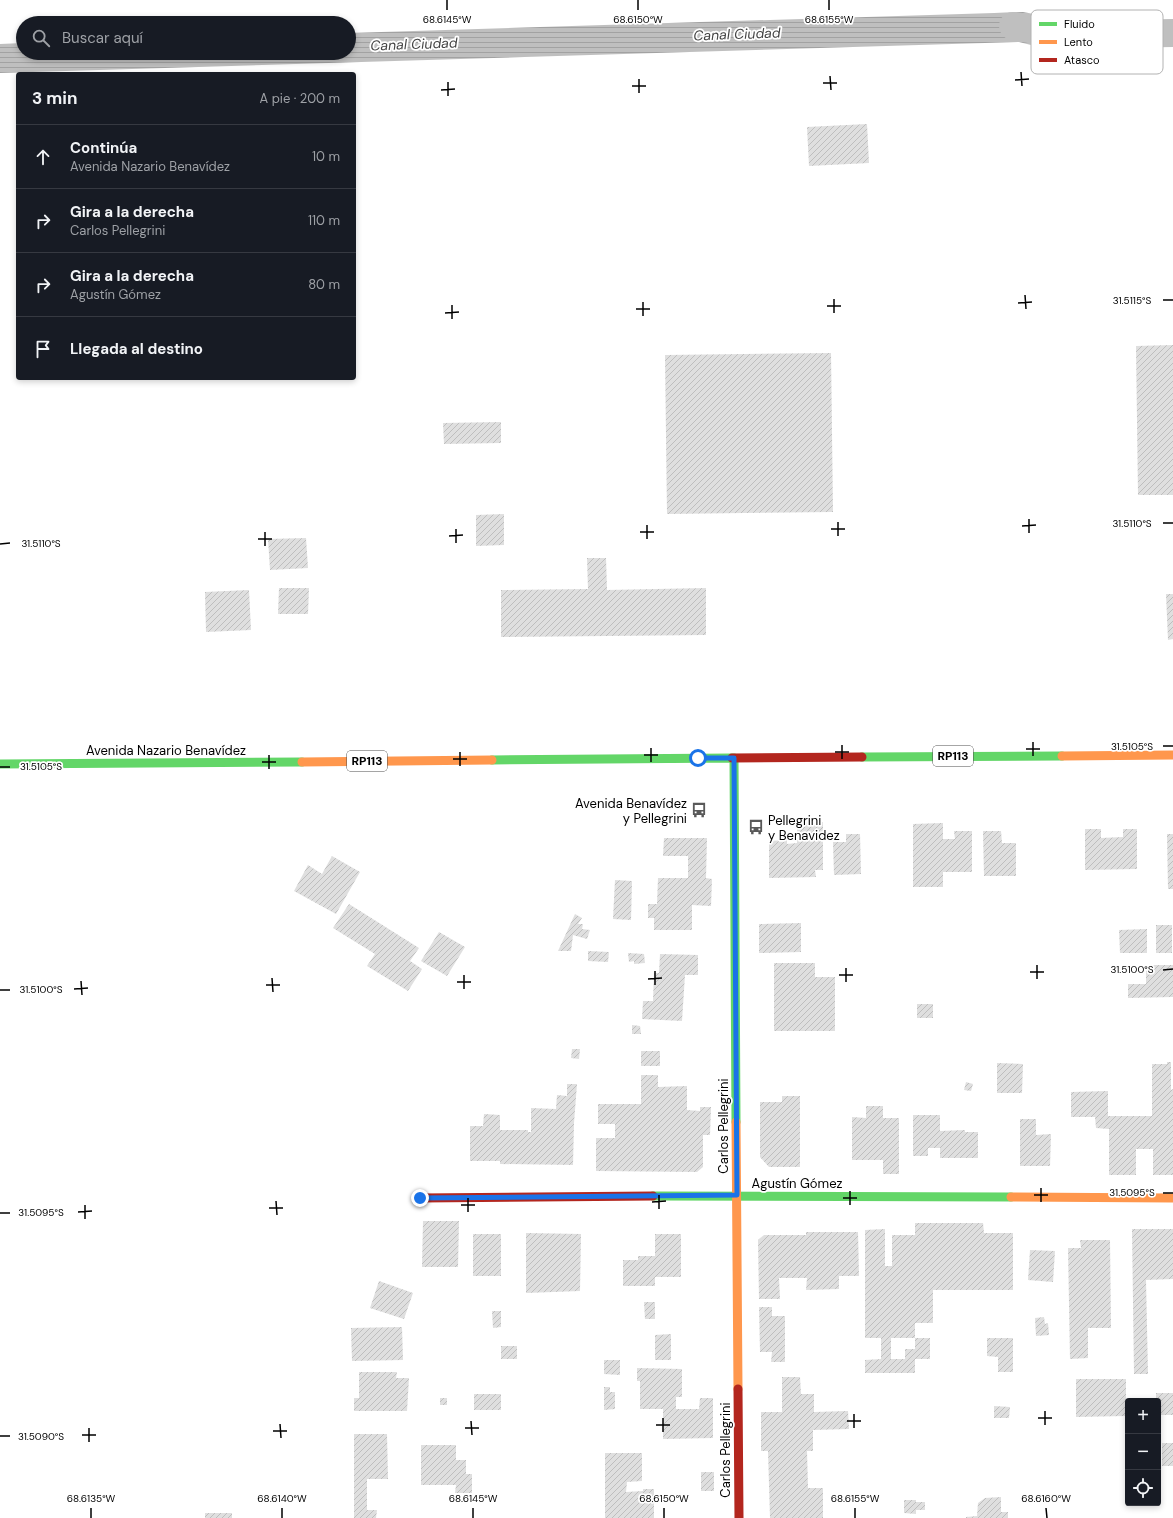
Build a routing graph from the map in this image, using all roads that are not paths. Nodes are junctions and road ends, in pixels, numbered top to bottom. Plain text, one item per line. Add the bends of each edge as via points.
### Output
1 (1173, 755) edge
2 (734, 758) junction
3 (0, 764) edge
4 (737, 1195) junction
5 (420, 1198) dead end
6 (1173, 1198) edge
7 (739, 1518) edge

1 - 2 street, Avenida Nazario Benavídez / RP113
2 - 3 street, Avenida Nazario Benavídez / RP113
2 - 4 street, Carlos Pellegrini
4 - 5 street, Agustín Gómez
4 - 6 street, Agustín Gómez
4 - 7 street, Carlos Pellegrini

